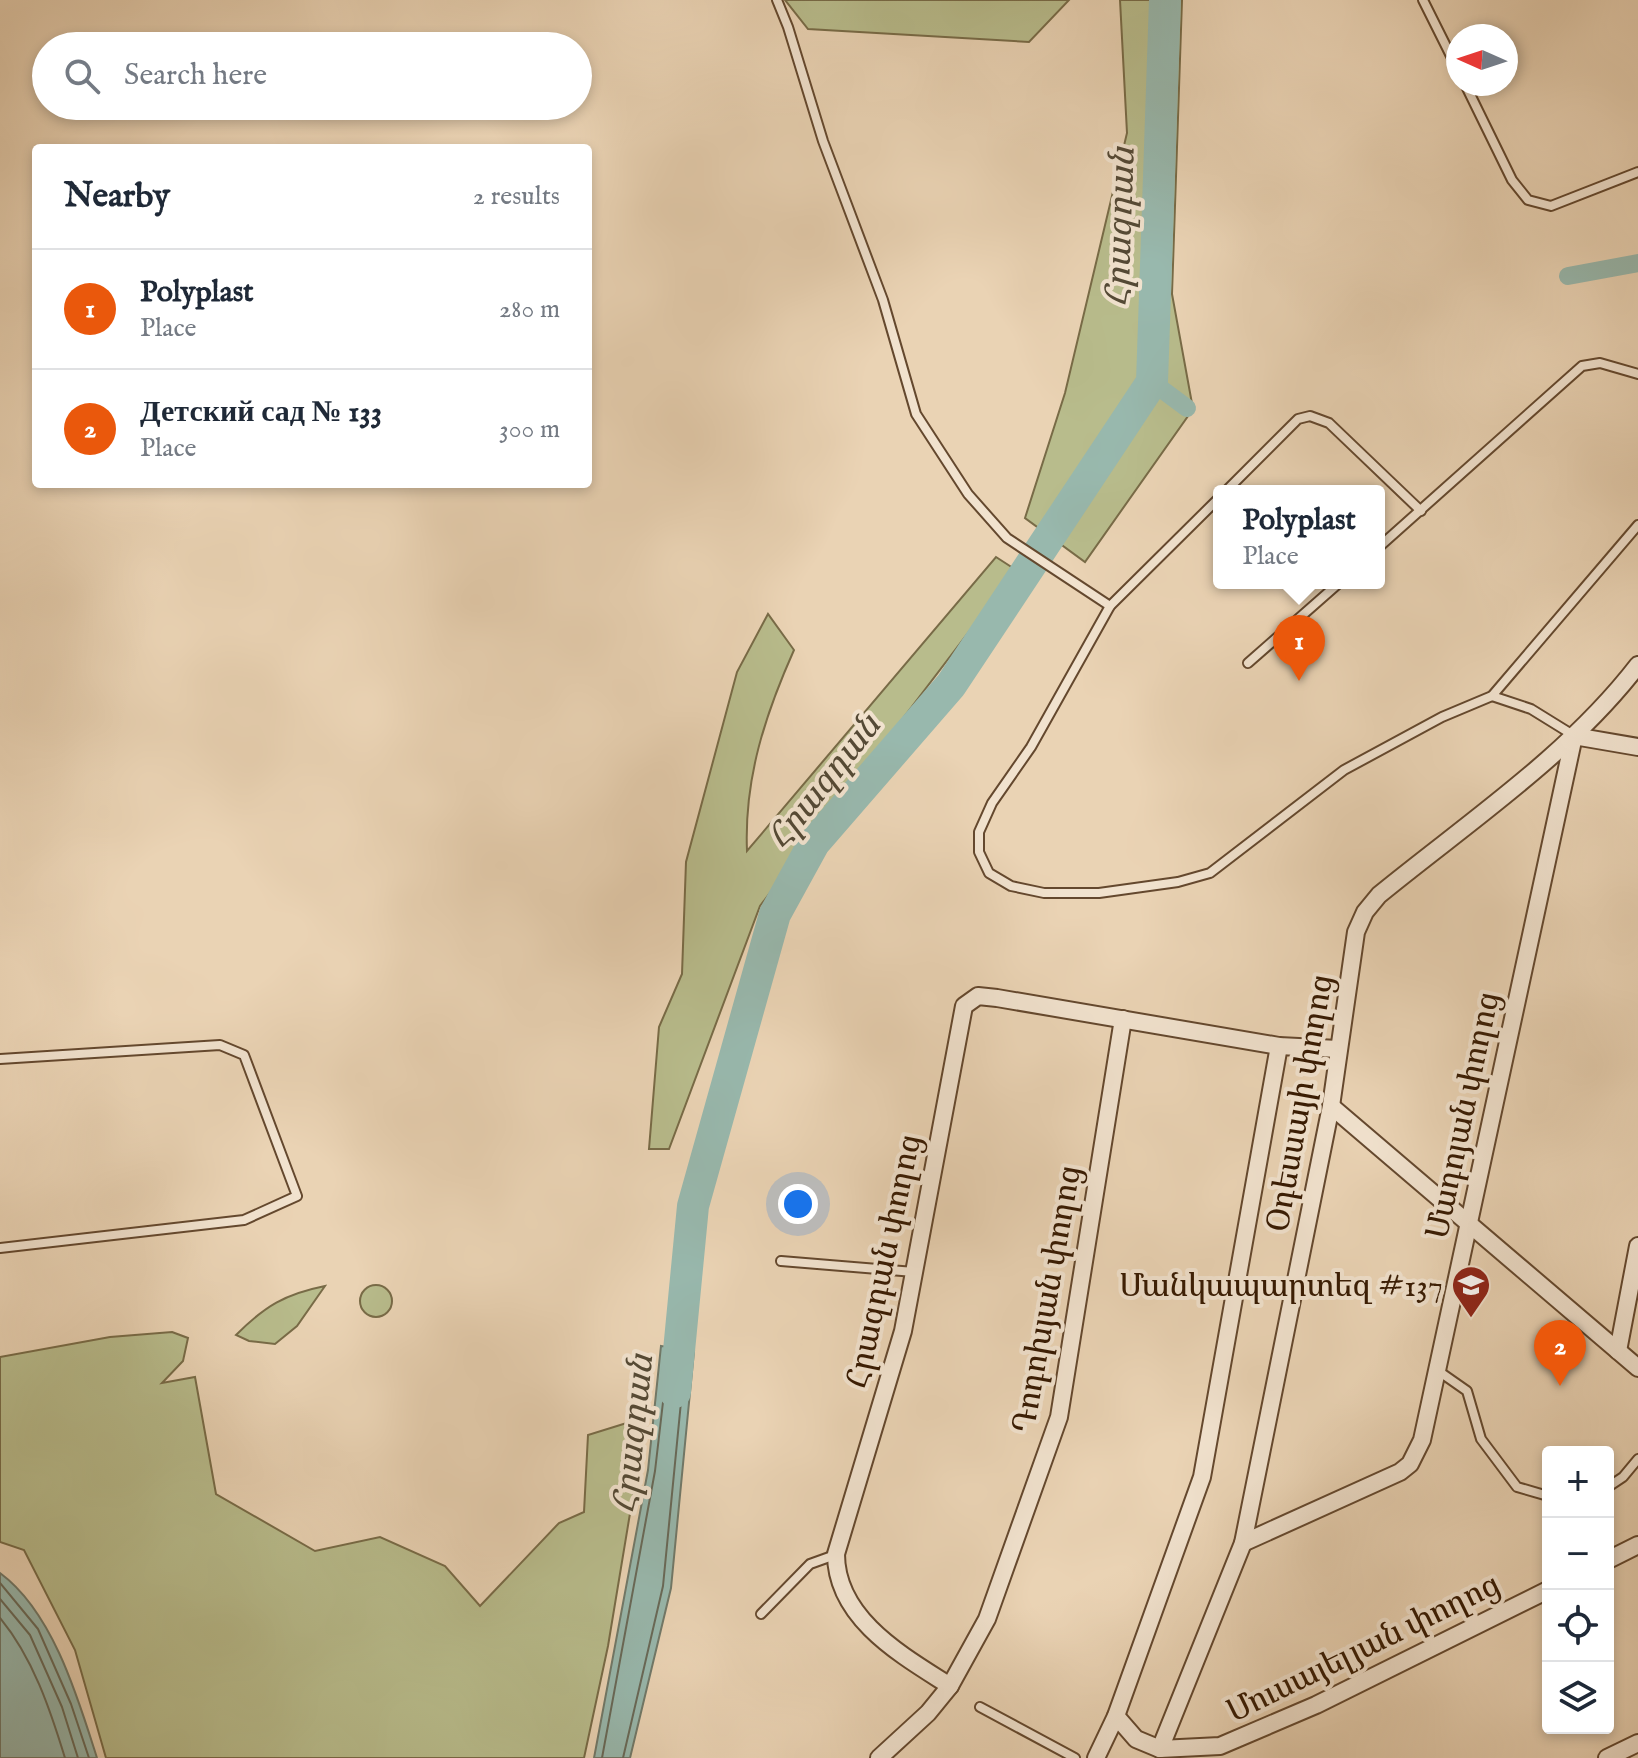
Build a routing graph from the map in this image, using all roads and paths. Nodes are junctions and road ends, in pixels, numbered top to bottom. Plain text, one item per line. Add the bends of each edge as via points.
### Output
1 (777, 0) edge
2 (1423, 0) edge
3 (1446, 46) edge
4 (1471, 96) edge
5 (1638, 172) edge
6 (1638, 374) edge
7 (1232, 485) edge
8 (1213, 504) edge
9 (1421, 511) junction
10 (1638, 525) edge
11 (1385, 542) edge
12 (1332, 589) edge
13 (1110, 606) junction
14 (1248, 663) dead end
15 (1638, 665) edge
16 (1492, 696) junction
17 (1574, 736) junction
18 (1638, 747) edge
19 (1123, 1019) junction
20 (1279, 1046) junction
21 (1338, 1049) junction
22 (0, 1059) edge
23 (1331, 1106) junction
24 (1468, 1220) junction
25 (1638, 1246) edge
26 (0, 1248) edge
27 (781, 1261) dead end
28 (914, 1272) junction
29 (1618, 1351) junction
30 (1638, 1368) edge
31 (1436, 1369) junction
32 (1638, 1459) edge
33 (1614, 1483) edge
34 (1542, 1494) edge
35 (1243, 1543) junction
36 (1638, 1545) edge
37 (836, 1554) junction
38 (1614, 1557) edge
39 (1542, 1593) edge
40 (761, 1614) dead end
41 (951, 1692) junction
42 (980, 1707) dead end
43 (1116, 1716) junction
44 (1638, 1743) edge
45 (1160, 1749) junction
46 (879, 1758) edge
47 (1075, 1758) edge
48 (1096, 1758) edge
49 (1607, 1758) edge

1 - 13 lane via 883,300 916,414 968,494 1007,538
2 - 3 lane
4 - 5 lane via 1512,180 1528,200 1551,206
6 - 9 lane via 1600,363 1582,366
7 - 9 lane via 1298,419 1310,416 1329,423
8 - 13 lane
9 - 11 lane
10 - 16 lane
12 - 14 lane
13 - 16 lane via 979,832 979,852 989,873 1011,886 1044,893 1099,893 1210,873 1344,770
15 - 17 street
16 - 17 lane via 1531,709
17 - 18 street
17 - 21 street, Օդեսսայի փողոց via 1365,912 1356,932
17 - 24 street, Մադոյան փողոց
19 - 20 street
19 - 28 street, Հրազդան փողոց via 970,998 964,1006
19 - 41 street, Դոդոխյան փողոց via 1059,1417 987,1619
20 - 21 street
20 - 43 street, Օդեսսայի փողոց via 1202,1477
21 - 23 street, Օդեսսայի փողոց
22 - 26 lane via 233,1047 244,1055 297,1196 244,1220
23 - 24 street
23 - 35 street, Օդեսսայի փողոց
24 - 29 street
24 - 31 street, Մադոյան փողոց
25 - 29 street
27 - 28 lane
28 - 37 street, Հրազդան փողոց via 903,1331
29 - 30 street
31 - 34 lane via 1467,1391 1481,1439 1517,1487
31 - 35 street, Մադոյան փողոց via 1422,1440 1410,1464
32 - 33 lane
35 - 45 street, Օդեսսայի փողոց
36 - 38 street
37 - 40 lane via 810,1564
37 - 41 street via 839,1577 867,1624 895,1652
39 - 45 street, Մուսայելյան փողոց via 1241,1739 1204,1749
41 - 46 street, Դոդոխյան փողոց
42 - 47 lane
43 - 45 street via 1136,1739
43 - 48 street, Օդեսսայի փողոց
44 - 49 street

